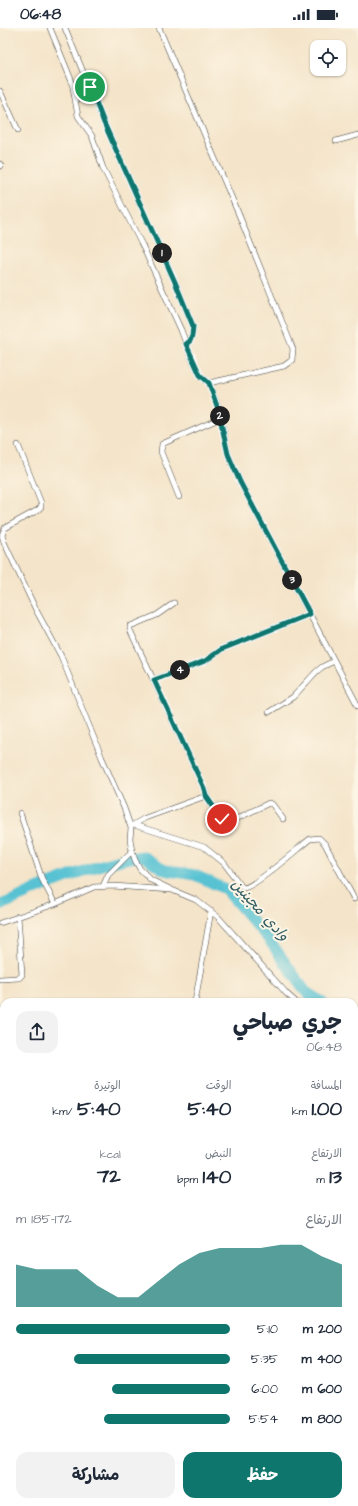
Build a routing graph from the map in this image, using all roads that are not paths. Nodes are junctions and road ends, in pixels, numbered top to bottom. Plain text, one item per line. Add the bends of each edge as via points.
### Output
1 (50, 28) edge
2 (65, 28) edge
3 (159, 28) edge
4 (0, 91) edge
5 (18, 130) dead end
6 (358, 135) edge
7 (336, 141) dead end
8 (186, 344) junction
9 (209, 383) junction
10 (221, 418) junction
11 (18, 445) dead end
12 (179, 497) dead end
13 (174, 603) dead end
14 (310, 614) junction
15 (334, 661) junction
16 (154, 680) junction
17 (358, 706) edge
18 (269, 712) dead end
19 (206, 796) junction
20 (20, 813) dead end
21 (283, 819) dead end
22 (132, 827) junction
23 (132, 851) junction
24 (103, 886) junction
25 (172, 890) junction
26 (354, 899) dead end
27 (55, 904) junction
28 (211, 911) junction
29 (18, 916) junction
30 (0, 923) edge
31 (0, 979) edge
32 (196, 998) edge
33 (292, 998) edge

1 - 8 street via 72,82 78,116 92,136 104,168
2 - 8 street via 193,326 192,336
3 - 9 street via 293,349 292,360 284,366
4 - 5 street
6 - 7 street
8 - 9 street via 200,375
9 - 10 street
10 - 12 street via 162,444 161,452
10 - 14 street via 228,454 240,482
11 - 22 street via 41,507 5,528 2,535 4,542 61,656
13 - 16 street via 156,615 130,626
14 - 15 street
14 - 16 street via 222,649 205,661
15 - 17 street
15 - 18 street via 316,672 293,697
16 - 19 street
19 - 21 street via 222,819 234,820 269,804 272,804
19 - 22 street via 145,818
20 - 27 street via 42,880
22 - 23 street
22 - 26 street via 204,847 224,863 244,888 262,878 310,839 319,838 325,844
23 - 24 street via 108,875
23 - 25 street via 146,876
24 - 25 street
24 - 27 street via 88,889
25 - 28 street via 196,900
27 - 29 street
28 - 32 street
28 - 33 street
29 - 30 street
29 - 31 street via 22,975 19,978

